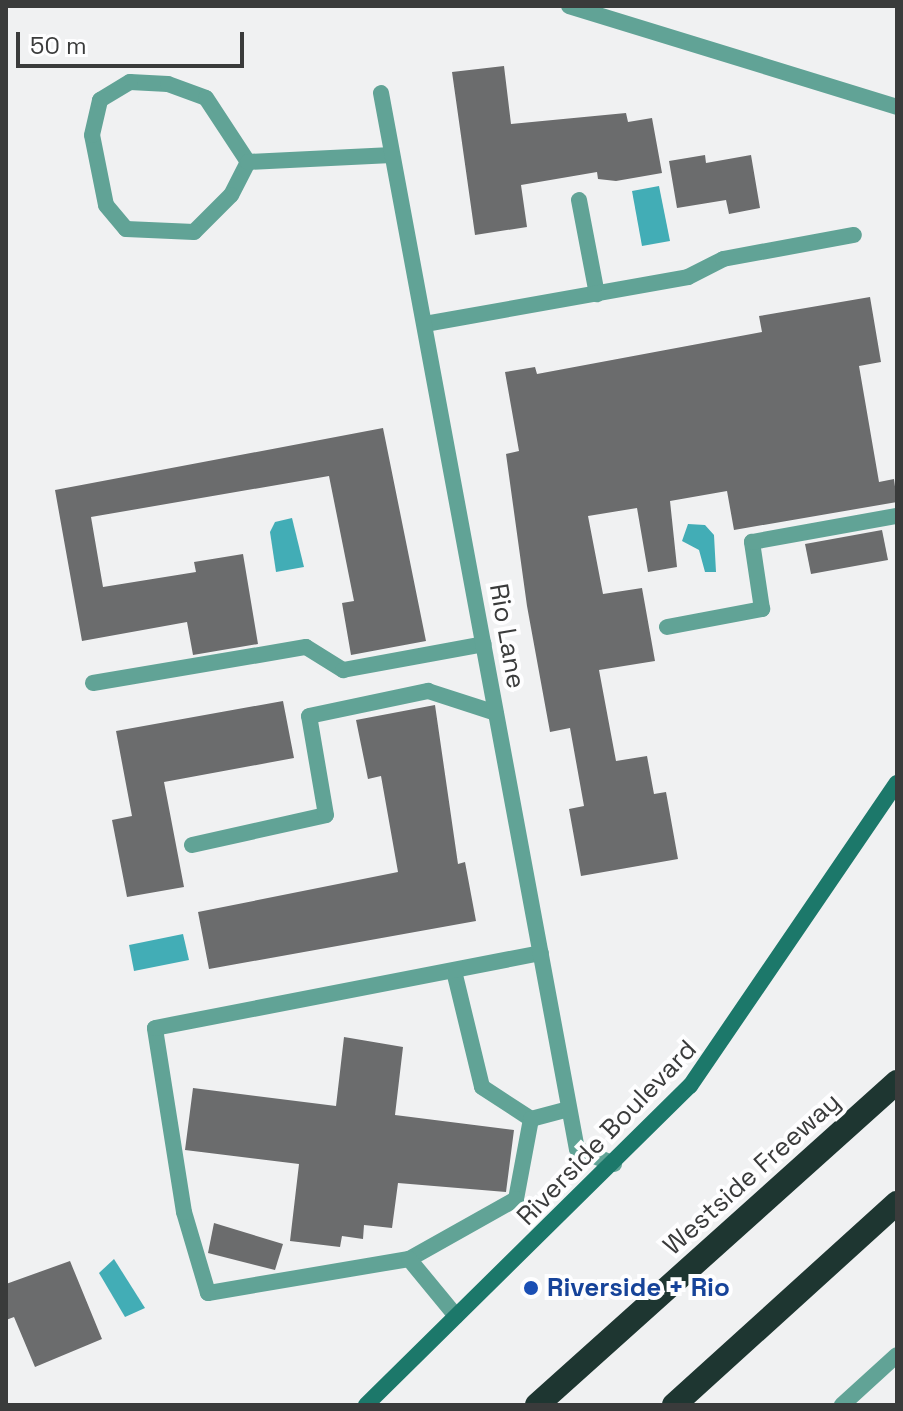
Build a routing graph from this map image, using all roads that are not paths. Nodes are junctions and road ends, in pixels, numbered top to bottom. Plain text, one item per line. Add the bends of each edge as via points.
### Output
1 (569, 6) edge
2 (381, 93) dead end
3 (897, 107) edge
4 (392, 155) junction
5 (248, 162) junction
6 (579, 200) dead end
7 (854, 235) dead end
8 (597, 294) junction
9 (425, 324) junction
10 (897, 516) edge
11 (667, 627) dead end
12 (484, 644) junction
13 (93, 683) dead end
14 (496, 713) junction
15 (897, 783) edge
16 (192, 845) dead end
17 (541, 953) junction
18 (454, 971) junction
19 (897, 1082) edge
20 (569, 1109) junction
21 (531, 1119) junction
22 (614, 1164) junction
23 (897, 1203) edge
24 (409, 1259) junction
25 (456, 1316) junction
26 (897, 1355) edge
27 (366, 1405) edge
28 (537, 1405) edge
29 (674, 1405) edge
30 (842, 1405) edge

1 - 3 street
2 - 4 street, Rio Lane
4 - 5 street
4 - 9 street, Rio Lane
5 - 5 street via 231,195 194,232 126,229 106,205 92,135 100,100 130,82 168,84 206,98
6 - 8 street
7 - 8 street
8 - 9 street
9 - 12 street, Rio Lane
10 - 11 street via 752,542 762,609
12 - 13 street via 343,670 306,647
12 - 14 street, Rio Lane
14 - 16 street via 428,691 309,716 326,815
14 - 17 street, Rio Lane
15 - 22 street, Riverside Boulevard via 717,1053
17 - 18 street
17 - 20 street, Rio Lane
18 - 21 street via 482,1087
18 - 24 street via 155,1028 184,1212 208,1293
19 - 28 highway, Westside Freeway
20 - 21 street
20 - 22 street, Rio Lane via 577,1149
21 - 24 street via 516,1199
22 - 25 street, Riverside Boulevard
23 - 29 highway
24 - 25 street
25 - 27 street, Riverside Boulevard
26 - 30 street

